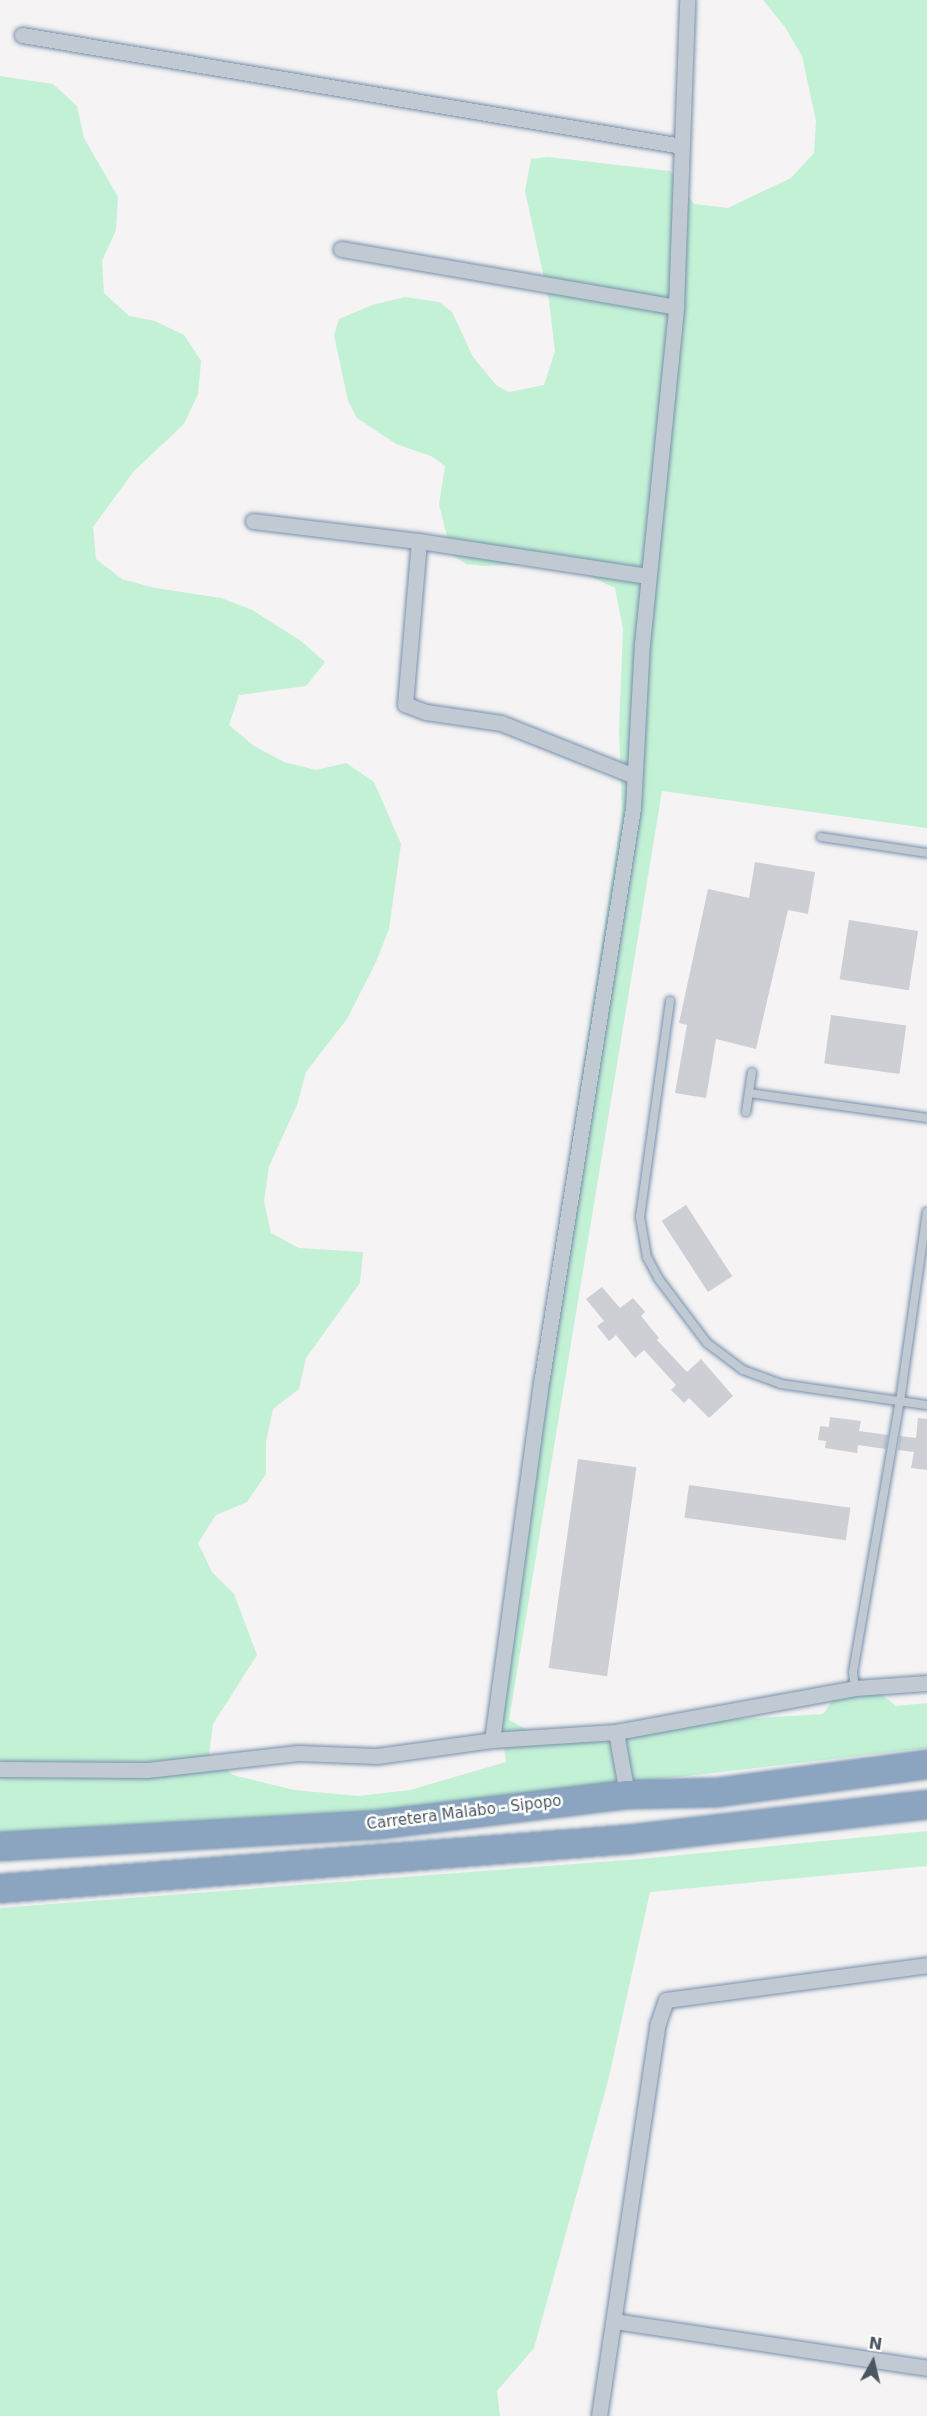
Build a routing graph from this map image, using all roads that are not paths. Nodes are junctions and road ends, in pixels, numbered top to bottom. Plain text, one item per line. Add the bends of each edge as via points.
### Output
1 (687, 0) edge
2 (22, 35) dead end
3 (682, 146) junction
4 (340, 249) dead end
5 (676, 307) junction
6 (253, 521) dead end
7 (418, 541) junction
8 (648, 576) junction
9 (634, 776) junction
10 (821, 837) dead end
11 (927, 853) edge
12 (670, 1001) dead end
13 (752, 1072) dead end
14 (749, 1092) junction
15 (746, 1112) dead end
16 (927, 1118) edge
17 (927, 1212) edge
18 (900, 1401) junction
19 (927, 1405) edge
20 (927, 1683) edge
21 (855, 1688) junction
22 (616, 1732) junction
23 (492, 1740) junction
24 (927, 1764) edge
25 (0, 1769) edge
26 (627, 1794) junction
27 (927, 1804) edge
28 (0, 1846) edge
29 (0, 1888) edge
30 (927, 1965) edge
31 (614, 2321) junction
32 (927, 2368) edge
33 (599, 2416) edge

1 - 3 street
2 - 3 street
3 - 5 street
4 - 5 street
5 - 8 street
6 - 7 street
7 - 8 street
7 - 9 street via 405,704 426,712 501,723
8 - 9 street
9 - 23 street via 631,820 542,1377
10 - 11 lane
12 - 18 lane via 640,1217 647,1257 658,1278 708,1343 743,1370 781,1384
13 - 14 lane
14 - 15 lane
14 - 16 lane
17 - 18 lane
18 - 19 lane
18 - 21 lane via 853,1672
20 - 21 street
21 - 22 street
22 - 23 street
22 - 26 street
23 - 25 street via 377,1756 298,1753 147,1770
24 - 26 highway, Carretera Malabo - Sipopo via 716,1792
26 - 28 highway, Carretera Malabo - Sipopo via 379,1824
27 - 29 highway via 626,1839
30 - 31 street via 666,2000 658,2023
31 - 32 street
31 - 33 street

